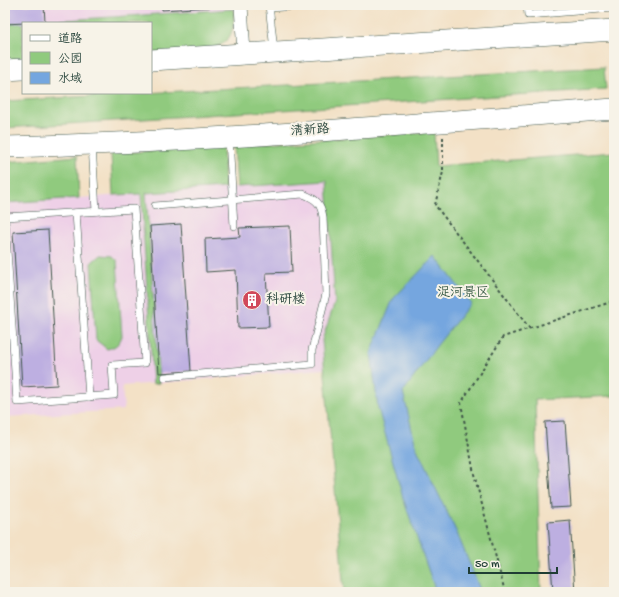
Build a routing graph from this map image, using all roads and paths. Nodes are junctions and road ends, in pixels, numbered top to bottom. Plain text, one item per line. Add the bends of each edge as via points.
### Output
1 (241, 5) edge
2 (308, 5) edge
3 (527, 5) edge
4 (270, 6) edge
5 (614, 8) edge
6 (614, 30) edge
7 (274, 52) junction
8 (244, 54) junction
9 (152, 60) edge
10 (22, 69) edge
11 (5, 70) edge
12 (614, 109) edge
13 (443, 122) junction
14 (229, 137) junction
15 (92, 145) junction
16 (5, 147) edge
17 (232, 200) junction
18 (155, 206) dead end
19 (96, 211) junction
20 (76, 213) junction
21 (5, 219) edge
22 (234, 226) dead end
23 (614, 301) edge
24 (530, 329) junction
25 (164, 377) dead end
26 (89, 397) junction
27 (504, 592) edge

1 - 8 street
2 - 4 lane
3 - 5 lane via 528,15
4 - 7 lane
6 - 7 main road
7 - 8 main road
8 - 9 main road
10 - 11 main road
12 - 13 main road, 清新路
13 - 14 main road, 清新路
13 - 24 path via 443,172 435,205
14 - 15 main road, 清新路
14 - 17 lane
15 - 16 main road, 清新路
15 - 19 lane
17 - 18 lane
17 - 22 lane
17 - 25 lane via 303,194 313,198 321,206 326,294 312,350 312,364
19 - 20 lane
19 - 26 lane via 134,209 145,363 112,365 114,395
20 - 21 lane
20 - 26 lane
21 - 26 lane via 18,402
23 - 24 path
24 - 27 path via 503,337 461,403 474,474

